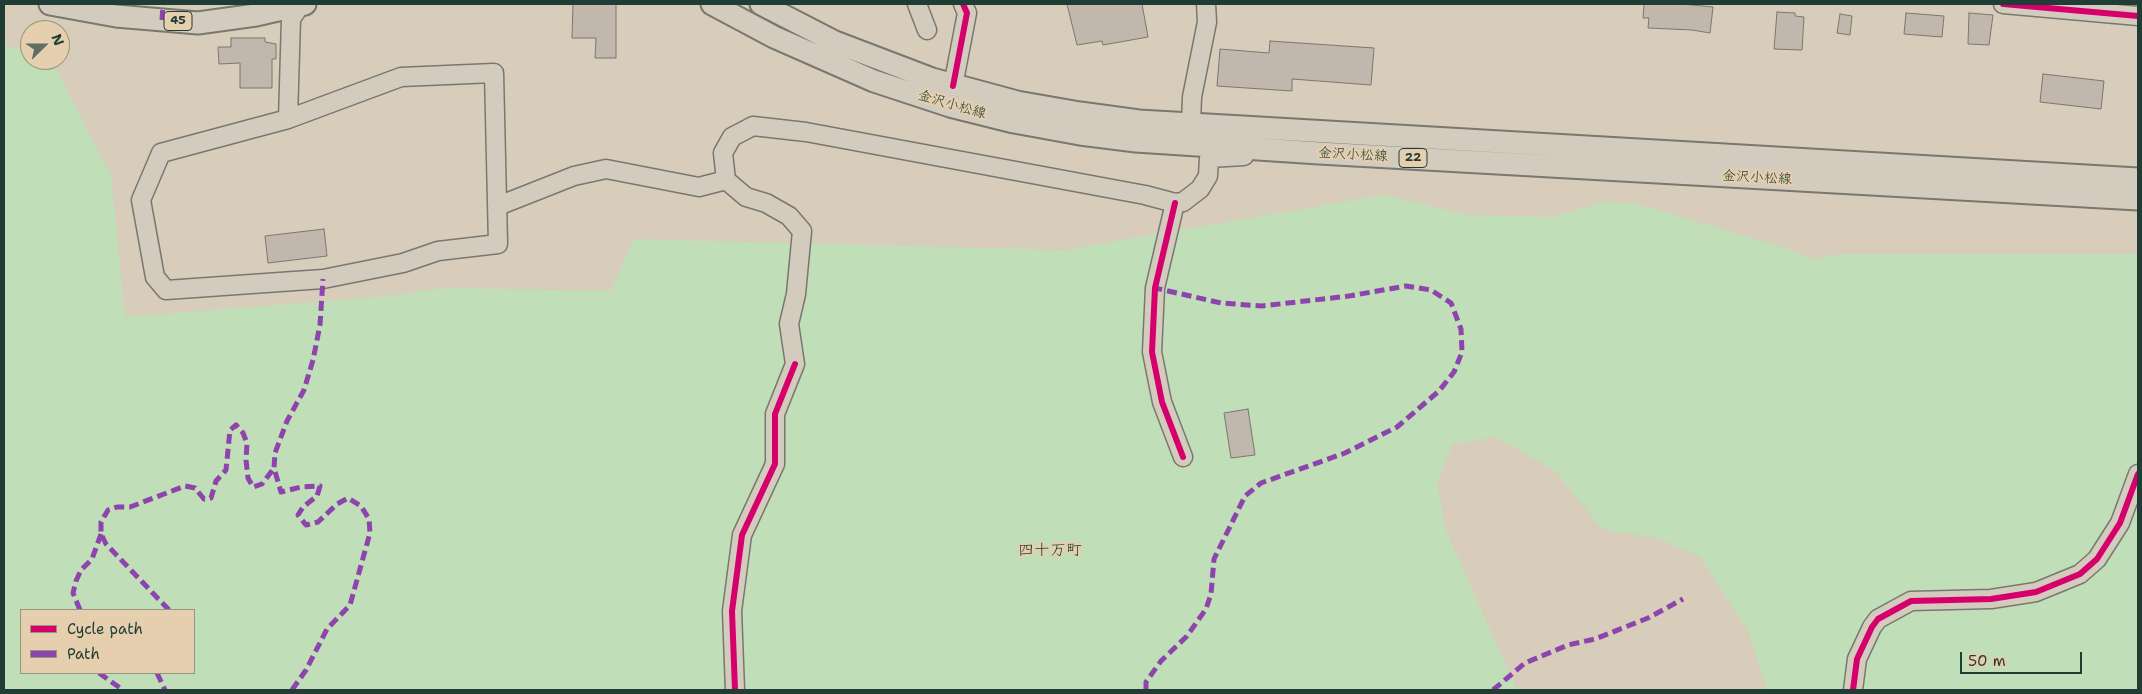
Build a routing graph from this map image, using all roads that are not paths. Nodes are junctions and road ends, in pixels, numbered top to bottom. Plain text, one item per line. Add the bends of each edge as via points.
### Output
1 (50, 4) edge
2 (302, 4) edge
3 (712, 4) edge
4 (761, 4) edge
5 (917, 4) edge
6 (963, 4) edge
7 (1206, 4) edge
8 (2002, 4) edge
9 (2138, 16) edge
10 (927, 30) dead end
11 (953, 86) junction
12 (288, 119) junction
13 (1191, 124) junction
14 (1320, 153) junction
15 (726, 180) junction
16 (2138, 180) edge
17 (2138, 199) edge
18 (1175, 203) junction
19 (498, 206) junction
20 (1183, 457) dead end
21 (2138, 474) edge
22 (735, 690) edge
23 (1853, 690) edge

1 - 2 main road, 45 via 116,16 198,23 256,15
2 - 12 street via 291,19
3 - 14 main road, 金沢小松線 / 22 via 774,37 874,81 942,104 1014,122 1136,141
4 - 11 main road, 金沢小松線 / 22 via 835,42
5 - 10 street
6 - 11 street via 967,13
7 - 13 street via 1207,22 1192,97
8 - 9 street
11 - 13 main road, 金沢小松線 / 22 via 1080,113
12 - 19 street via 401,76 494,73
12 - 19 street via 160,153 141,200 155,277 166,290 323,279 438,251 498,244
13 - 16 main road, 金沢小松線 / 22
14 - 17 main road, 金沢小松線 / 22
14 - 18 street via 1210,158 1208,176 1200,188 1183,202
15 - 18 street via 722,153 732,137 753,126 815,134
15 - 19 street via 699,187 606,169 574,176
15 - 22 street via 746,197 766,203 789,216 802,231 796,294 789,324 795,364 775,414 775,464 742,535 732,611
18 - 20 street via 1155,288 1152,352 1162,402
21 - 23 street via 2120,523 2097,559 2080,574 2036,592 1991,599 1911,601 1878,619 1872,627 1856,660

